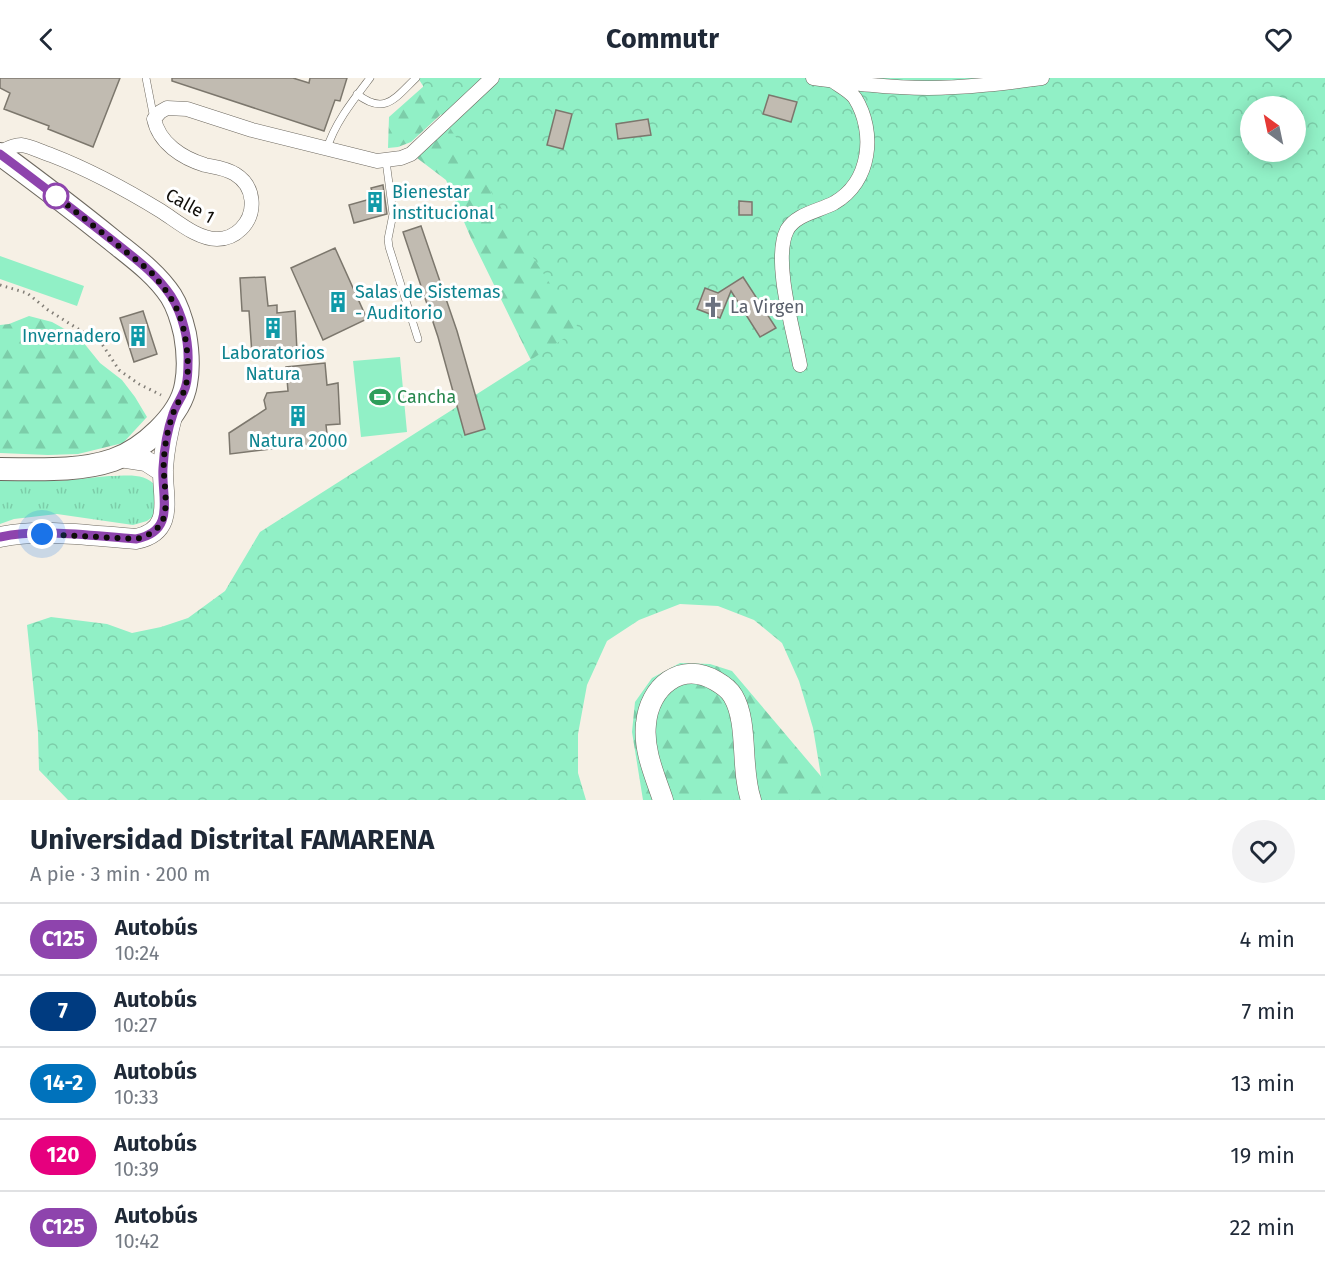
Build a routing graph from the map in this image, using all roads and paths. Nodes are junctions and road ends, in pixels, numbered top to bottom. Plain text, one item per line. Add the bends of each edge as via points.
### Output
1 (146, 78) edge
2 (370, 78) edge
3 (416, 78) edge
4 (492, 78) edge
5 (813, 78) edge
6 (1042, 78) edge
7 (833, 81) junction
8 (357, 94) junction
9 (154, 119) junction
10 (327, 149) junction
11 (0, 153) edge
12 (386, 161) junction
13 (0, 285) edge
14 (418, 339) dead end
15 (800, 365) dead end
16 (177, 406) junction
17 (120, 457) junction
18 (0, 469) edge
19 (163, 472) junction
20 (0, 537) edge
21 (663, 800) edge
22 (751, 800) edge

1 - 9 lane
2 - 8 lane
3 - 8 lane via 381,106
4 - 12 street via 411,154
5 - 7 street
6 - 7 street via 930,88
7 - 15 street via 854,96 866,123 868,143 865,164 848,192 788,228 782,246 781,265
8 - 10 lane
9 - 10 street via 167,108 187,109
9 - 11 street, Calle 1 via 162,139 178,152 232,172 246,184 251,195 251,213 237,232 220,239 202,236 91,171 17,145
10 - 12 street
11 - 16 main road via 150,271 171,296 183,325 188,360 186,386
12 - 14 lane via 393,214 389,247
13 - 16 path via 27,293 102,344 119,370
16 - 17 main road via 157,432
16 - 19 main road via 166,443
17 - 18 main road via 64,469
17 - 19 main road via 146,460
19 - 20 main road via 165,512 156,529 143,538 42,534
21 - 22 main road via 646,746 648,709 664,683 692,673 707,675 723,684 737,704

